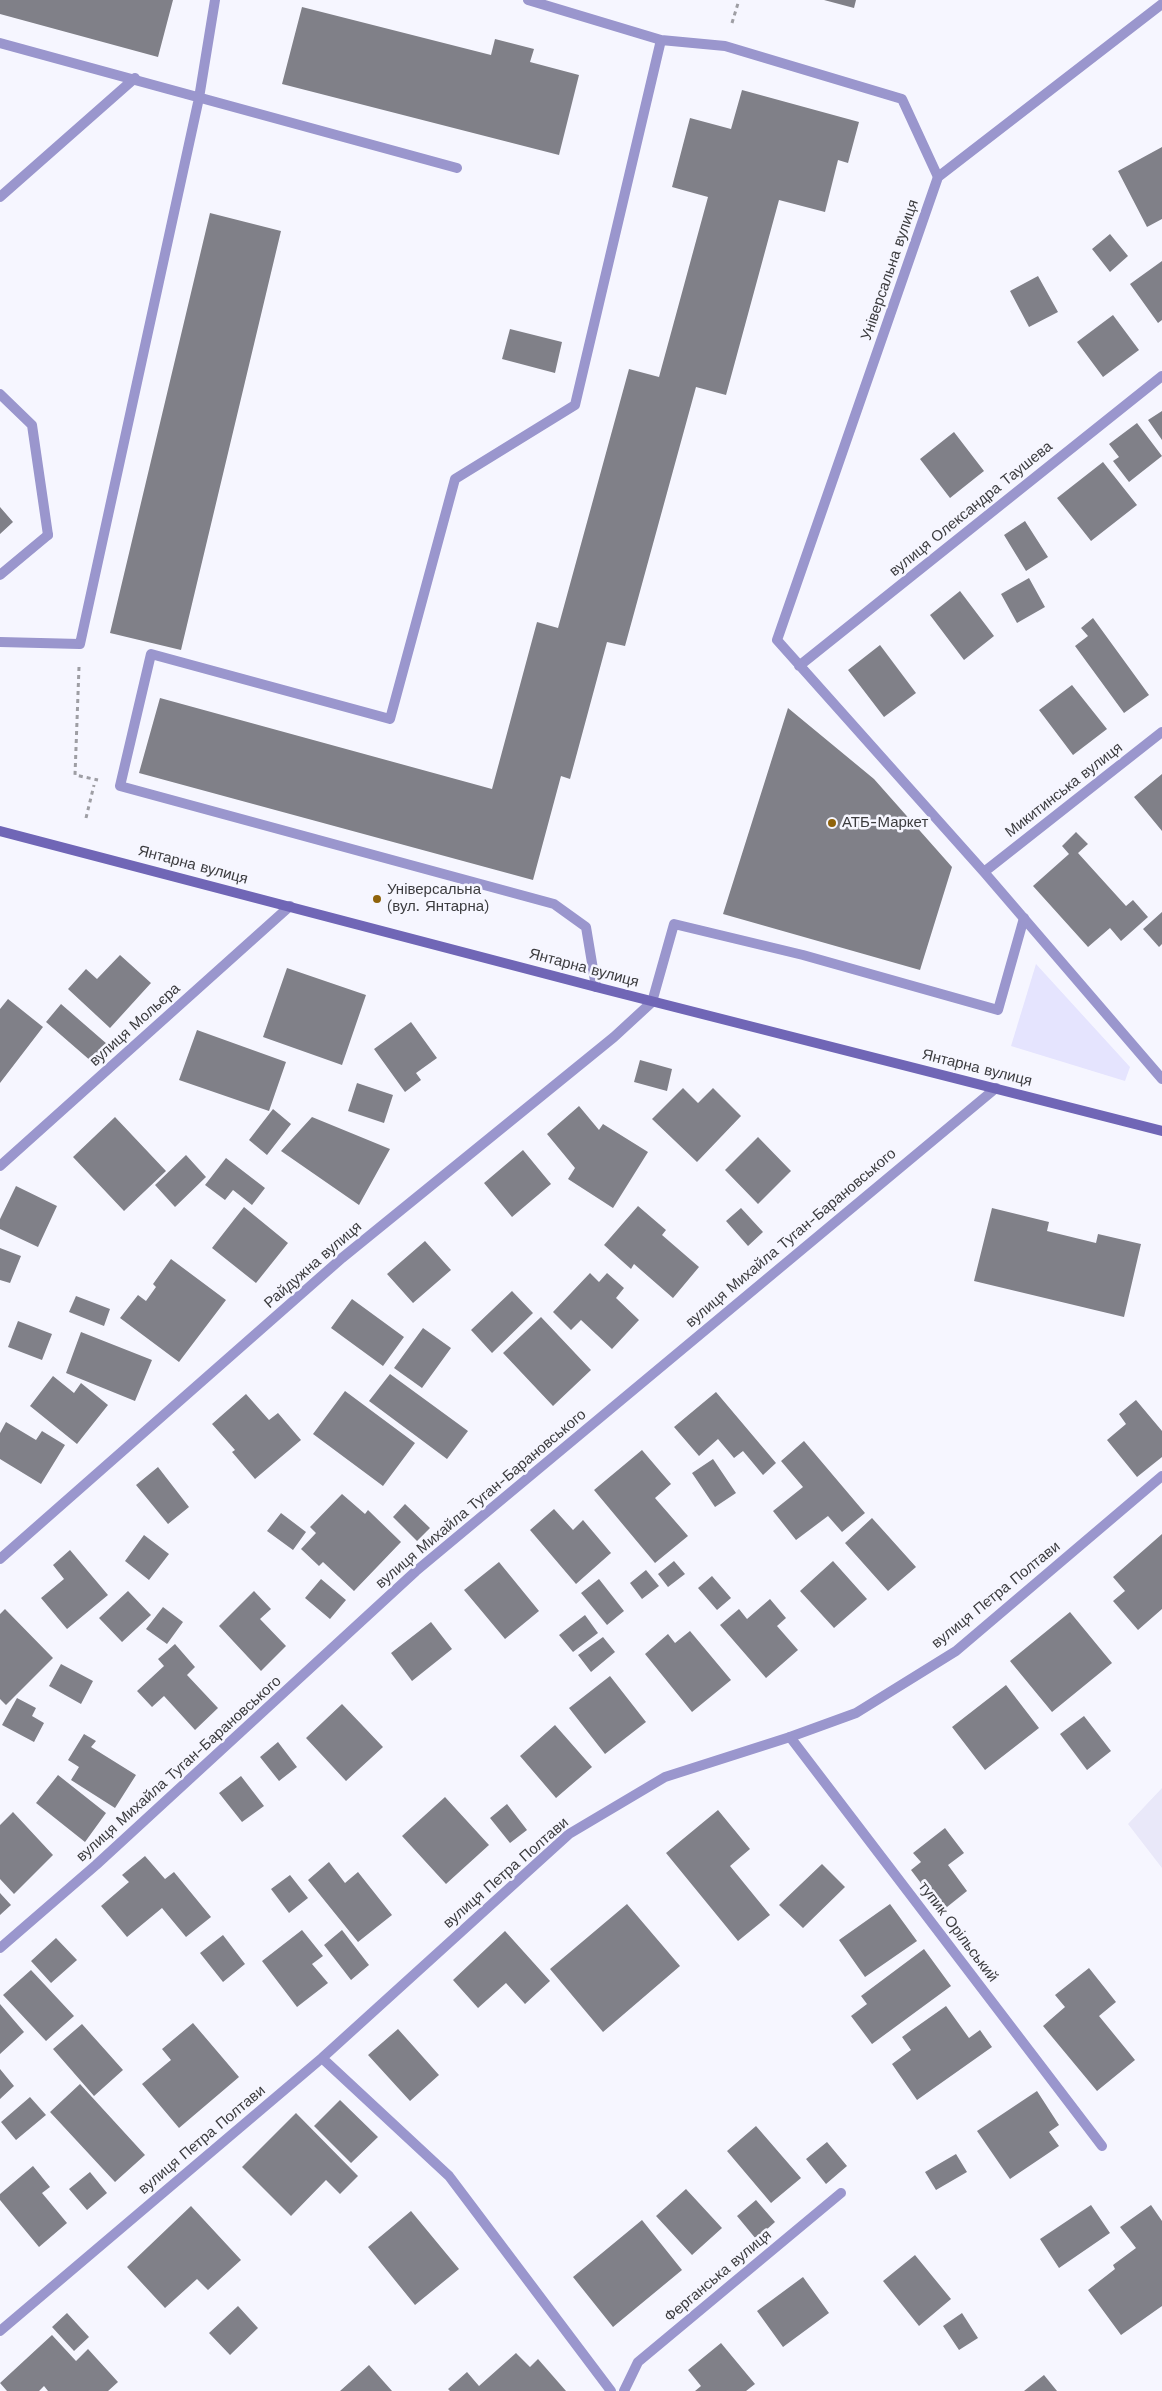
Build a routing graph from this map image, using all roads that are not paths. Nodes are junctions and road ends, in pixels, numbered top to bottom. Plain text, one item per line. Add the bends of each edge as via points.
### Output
1 (215, 0) edge
2 (528, 0) edge
3 (1162, 4) edge
4 (661, 40) junction
5 (0, 43) edge
6 (135, 78) junction
7 (200, 98) junction
8 (457, 168) dead end
9 (938, 177) junction
10 (0, 197) edge
11 (1162, 376) edge
12 (0, 394) edge
13 (0, 576) edge
14 (0, 642) edge
15 (799, 666) junction
16 (1162, 732) edge
17 (0, 831) edge
18 (984, 872) junction
19 (290, 906) junction
20 (1024, 918) junction
21 (596, 987) junction
22 (652, 1002) junction
23 (1162, 1079) edge
24 (996, 1088) junction
25 (1162, 1131) edge
26 (0, 1166) edge
27 (1162, 1476) edge
28 (0, 1559) edge
29 (790, 1737) junction
30 (0, 1948) edge
31 (322, 2058) junction
32 (1102, 2146) dead end
33 (842, 2193) dead end
34 (0, 2331) edge
35 (610, 2391) edge
36 (624, 2391) edge

1 - 7 street
2 - 4 street
3 - 9 street
4 - 9 street via 725,46 902,99
4 - 21 street via 575,405 455,479 390,719 151,654 120,786 554,904 586,927
5 - 6 street
6 - 7 street
6 - 10 street
7 - 8 street
7 - 14 street via 80,644
9 - 15 street, Універсальна вулиця via 778,640
11 - 15 street, вулиця Олександра Таушева
12 - 13 street via 32,425 48,535
15 - 18 street
16 - 18 street, Микитинська вулиця
17 - 19 main road, Янтарна вулиця
18 - 20 street
19 - 21 main road, Янтарна вулиця
19 - 26 street, вулиця Мольєра
20 - 22 street via 998,1010 803,955 674,924
20 - 23 street
21 - 22 main road, Янтарна вулиця
22 - 24 main road, Янтарна вулиця
22 - 28 street, Райдужна вулиця via 614,1037 342,1258
24 - 25 main road, Янтарна вулиця
24 - 30 street, вулиця Михайла Туган-Барановського via 416,1571 96,1866
27 - 29 street, вулиця Петра Полтави via 956,1650 856,1713
29 - 31 street, вулиця Петра Полтави via 665,1777 569,1834
29 - 32 street, тупик Орільський
31 - 34 street, вулиця Петра Полтави
31 - 35 street via 449,2176
33 - 36 street, Ферганська вулиця via 638,2362

